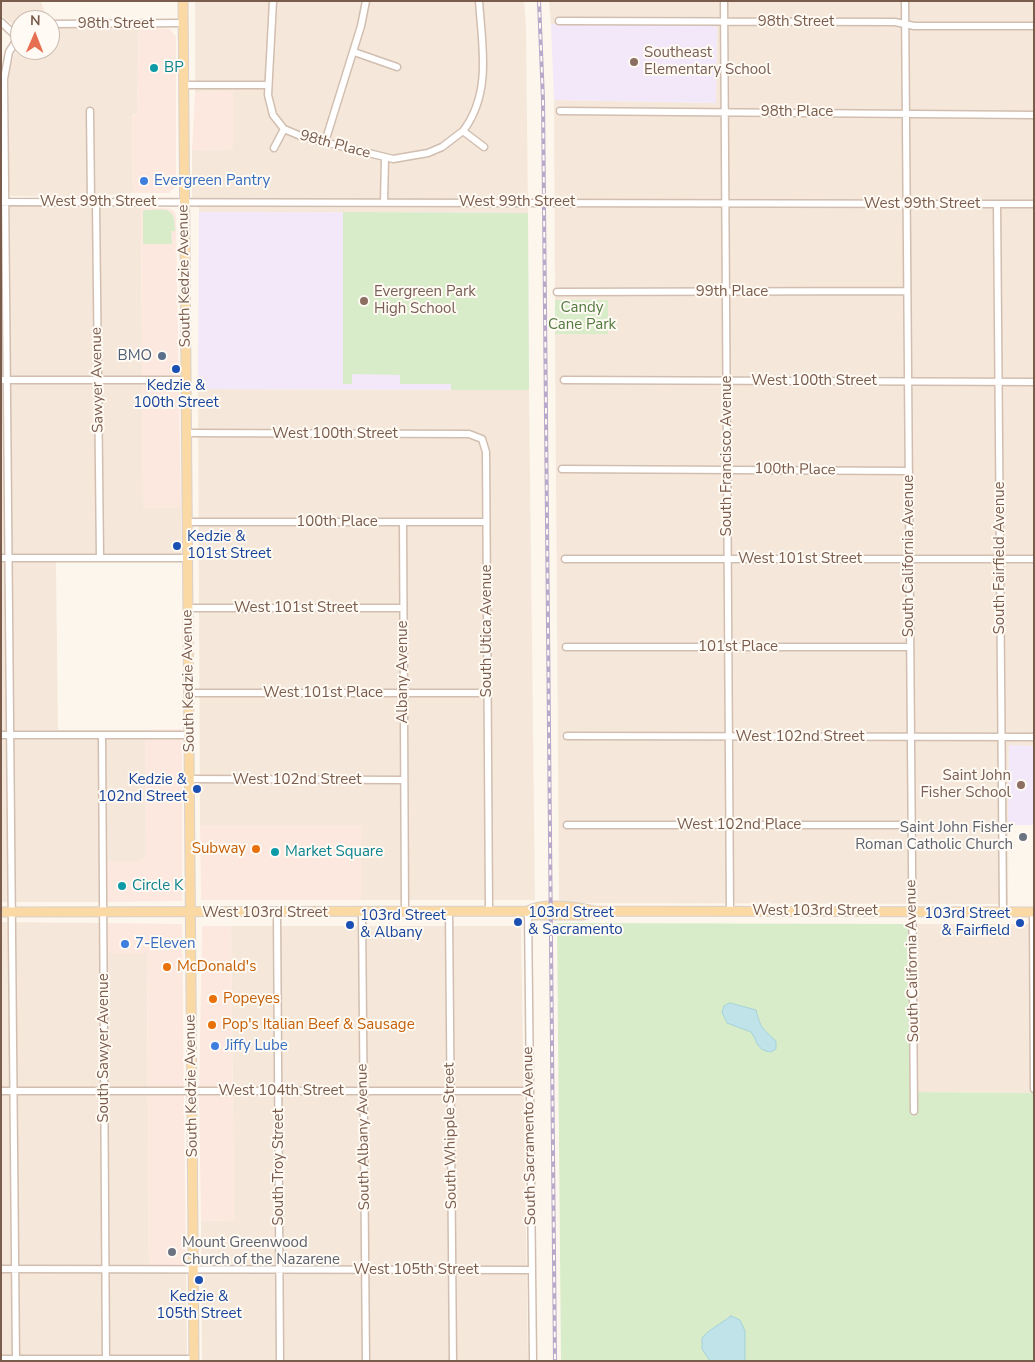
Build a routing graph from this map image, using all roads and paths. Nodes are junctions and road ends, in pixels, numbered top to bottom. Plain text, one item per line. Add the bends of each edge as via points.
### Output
1 (183, 1) edge
2 (273, 1) edge
3 (366, 1) edge
4 (479, 1) edge
5 (724, 1) edge
6 (906, 1) edge
7 (559, 21) dead end
8 (724, 22) junction
9 (60, 24) edge
10 (183, 24) junction
11 (906, 24) junction
12 (1034, 26) edge
13 (10, 50) edge
14 (354, 52) junction
15 (397, 67) dead end
16 (3, 79) edge
17 (184, 85) junction
18 (268, 85) junction
19 (90, 111) dead end
20 (560, 111) dead end
21 (725, 112) junction
22 (906, 114) junction
23 (1034, 115) edge
24 (284, 129) junction
25 (463, 131) junction
26 (325, 142) junction
27 (484, 147) dead end
28 (274, 148) dead end
29 (385, 158) junction
30 (185, 201) junction
31 (3, 202) edge
32 (94, 202) junction
33 (384, 202) junction
34 (725, 203) junction
35 (907, 203) junction
36 (997, 204) junction
37 (1034, 204) edge
38 (907, 291) junction
39 (557, 292) dead end
40 (726, 292) junction
41 (4, 380) edge
42 (98, 380) junction
43 (186, 380) junction
44 (564, 380) dead end
45 (727, 381) junction
46 (908, 382) junction
47 (998, 382) junction
48 (1034, 382) edge
49 (187, 434) junction
50 (482, 439) joint
51 (562, 469) dead end
52 (727, 469) junction
53 (909, 471) junction
54 (188, 522) junction
55 (403, 522) junction
56 (486, 522) junction
57 (4, 558) edge
58 (100, 558) junction
59 (188, 558) junction
60 (565, 559) dead end
61 (728, 559) junction
62 (909, 559) junction
63 (1000, 559) junction
64 (1034, 559) edge
65 (188, 608) junction
66 (403, 608) junction
67 (566, 647) dead end
68 (728, 647) junction
69 (910, 647) junction
70 (189, 693) junction
71 (403, 693) junction
72 (488, 693) junction
73 (1, 735) edge
74 (9, 735) junction
75 (102, 735) junction
76 (189, 735) junction
77 (567, 736) dead end
78 (729, 736) junction
79 (910, 737) junction
80 (1001, 737) junction
81 (1034, 737) edge
82 (190, 779) junction
83 (404, 780) junction
84 (567, 825) dead end
85 (730, 825) junction
86 (911, 825) junction
87 (528, 911) junction
88 (730, 911) junction
89 (1, 912) edge
90 (11, 912) junction
91 (103, 912) junction
92 (362, 912) junction
93 (405, 912) junction
94 (449, 912) junction
95 (489, 912) junction
96 (913, 912) junction
97 (1003, 912) junction
98 (1033, 912) edge
99 (191, 913) junction
100 (277, 913) junction
101 (1034, 1089) edge
102 (1, 1091) edge
103 (13, 1091) junction
104 (104, 1091) junction
105 (192, 1091) junction
106 (278, 1091) junction
107 (363, 1091) junction
108 (451, 1091) junction
109 (530, 1091) junction
110 (914, 1111) dead end
111 (1, 1269) edge
112 (15, 1269) junction
113 (105, 1269) junction
114 (194, 1270) junction
115 (280, 1270) junction
116 (366, 1270) junction
117 (452, 1270) junction
118 (532, 1270) junction
119 (1, 1359) edge
120 (16, 1360) edge
121 (106, 1360) edge
122 (194, 1360) edge
123 (280, 1361) edge
124 (366, 1361) edge
125 (453, 1361) edge
126 (533, 1361) edge

1 - 10 main road, South Kedzie Avenue
2 - 18 street, 98th Place
3 - 14 street
4 - 25 street via 483,84 476,110
5 - 8 street, South Francisco Avenue
6 - 11 street, South California Avenue
7 - 8 street, 98th Street
8 - 11 street, 98th Street
8 - 21 street, South Francisco Avenue
9 - 10 street, 98th Street
10 - 17 main road, South Kedzie Avenue
11 - 12 street, 98th Street
11 - 22 street, South California Avenue
13 - 16 street
14 - 15 street
14 - 26 street
16 - 31 street
17 - 18 street
17 - 30 main road, South Kedzie Avenue
18 - 24 street, 98th Place via 270,105
19 - 32 street, Sawyer Avenue
20 - 21 street, 98th Place
21 - 22 street, 98th Place
21 - 34 street, South Francisco Avenue
22 - 23 street, 98th Place
22 - 35 street, South California Avenue
24 - 26 street, 98th Place
24 - 28 street, 98th Place
25 - 27 street
25 - 29 street via 428,153 403,159
26 - 29 street, 98th Place
29 - 33 street
30 - 32 street, West 99th Street
30 - 33 street, West 99th Street
30 - 43 main road, South Kedzie Avenue
31 - 32 street, West 99th Street
31 - 41 street
32 - 42 street, Sawyer Avenue
33 - 34 street, West 99th Street
34 - 35 street, West 99th Street
34 - 40 street, South Francisco Avenue
35 - 36 street, West 99th Street
35 - 38 street, South California Avenue
36 - 37 street, West 99th Street
36 - 47 street, South Fairfield Avenue
38 - 40 street, 99th Place
38 - 46 street, South California Avenue
39 - 40 street, 99th Place
40 - 45 street, South Francisco Avenue
41 - 42 street
41 - 57 street
42 - 43 street
42 - 58 street, Sawyer Avenue
43 - 49 main road, South Kedzie Avenue
44 - 45 street, West 100th Street
45 - 46 street, West 100th Street
45 - 52 street, South Francisco Avenue
46 - 47 street, West 100th Street
46 - 53 street, South California Avenue
47 - 48 street, West 100th Street
47 - 63 street, South Fairfield Avenue
49 - 50 street, West 100th Street via 469,434
49 - 54 main road, South Kedzie Avenue
50 - 56 street, South Utica Avenue via 486,452
51 - 52 street, 100th Place
52 - 53 street, 100th Place
52 - 61 street, South Francisco Avenue
53 - 62 street, South California Avenue
54 - 55 street, 100th Place
54 - 59 main road, South Kedzie Avenue
55 - 56 street, 100th Place
55 - 66 street, Albany Avenue
56 - 72 street, South Utica Avenue
57 - 58 street
57 - 74 street
58 - 59 street
59 - 65 main road, South Kedzie Avenue
60 - 61 street, West 101st Street
61 - 62 street, West 101st Street
61 - 68 street, South Francisco Avenue
62 - 63 street, West 101st Street
62 - 69 street, South California Avenue
63 - 64 street, West 101st Street
63 - 80 street, South Fairfield Avenue
65 - 66 street, West 101st Street
65 - 70 main road, South Kedzie Avenue
66 - 71 street, Albany Avenue
67 - 68 street, 101st Place
68 - 69 street, 101st Place
68 - 78 street, South Francisco Avenue
69 - 79 street, South California Avenue
70 - 71 street, West 101st Place
70 - 76 main road, South Kedzie Avenue
71 - 72 street, West 101st Place
71 - 83 street, Albany Avenue
72 - 95 street, South Utica Avenue
73 - 74 street
74 - 75 street
74 - 90 street
75 - 76 street
75 - 91 street, South Sawyer Avenue
76 - 82 main road, South Kedzie Avenue
77 - 78 street, West 102nd Street
78 - 79 street, West 102nd Street
78 - 85 street, South Francisco Avenue
79 - 80 street, West 102nd Street
79 - 86 street, South California Avenue
80 - 81 street, West 102nd Street
80 - 97 street, South Fairfield Avenue
82 - 83 street, West 102nd Street
82 - 99 main road, South Kedzie Avenue
83 - 93 street, Albany Avenue
84 - 85 street, West 102nd Place
85 - 86 street, West 102nd Place
85 - 88 street, South Francisco Avenue
86 - 96 street, South California Avenue
87 - 88 main road, West 103rd Street via 534,907 582,907 595,911
87 - 95 main road, West 103rd Street
87 - 109 street, South Sacramento Avenue
88 - 96 main road, West 103rd Street
89 - 90 main road, West 103rd Street
90 - 91 main road, West 103rd Street
90 - 103 street
91 - 99 main road, West 103rd Street
91 - 104 street, South Sawyer Avenue
92 - 93 main road, West 103rd Street
92 - 100 main road, West 103rd Street
92 - 107 street, South Albany Avenue
93 - 94 main road, West 103rd Street
94 - 95 main road, West 103rd Street
94 - 108 street, South Whipple Street
96 - 97 main road, West 103rd Street
96 - 110 street, South California Avenue
97 - 98 main road, West 103rd Street
98 - 101 street
99 - 100 main road, West 103rd Street
99 - 105 main road, South Kedzie Avenue
100 - 106 street, South Troy Street
102 - 103 street, West 104th Street
103 - 104 street, West 104th Street
103 - 112 street
104 - 105 street, West 104th Street
104 - 113 street, South Sawyer Avenue
105 - 106 street, West 104th Street
105 - 114 main road, South Kedzie Avenue
106 - 107 street, West 104th Street
106 - 115 street, South Troy Street
107 - 108 street, West 104th Street
107 - 116 street, South Albany Avenue
108 - 109 street, West 104th Street
108 - 117 street, South Whipple Street
109 - 118 street, South Sacramento Avenue
111 - 112 street, West 105th Street
112 - 113 street, West 105th Street
112 - 120 street
113 - 114 street, West 105th Street
113 - 121 street, South Sawyer Avenue
114 - 115 street, West 105th Street
114 - 122 main road, South Kedzie Avenue
115 - 116 street, West 105th Street
115 - 123 street, South Troy Street
116 - 117 street, West 105th Street
116 - 124 street, South Albany Avenue
117 - 118 street, West 105th Street
117 - 125 street, South Whipple Street
118 - 126 street, South Sacramento Avenue
119 - 120 street
120 - 121 street
121 - 122 street

